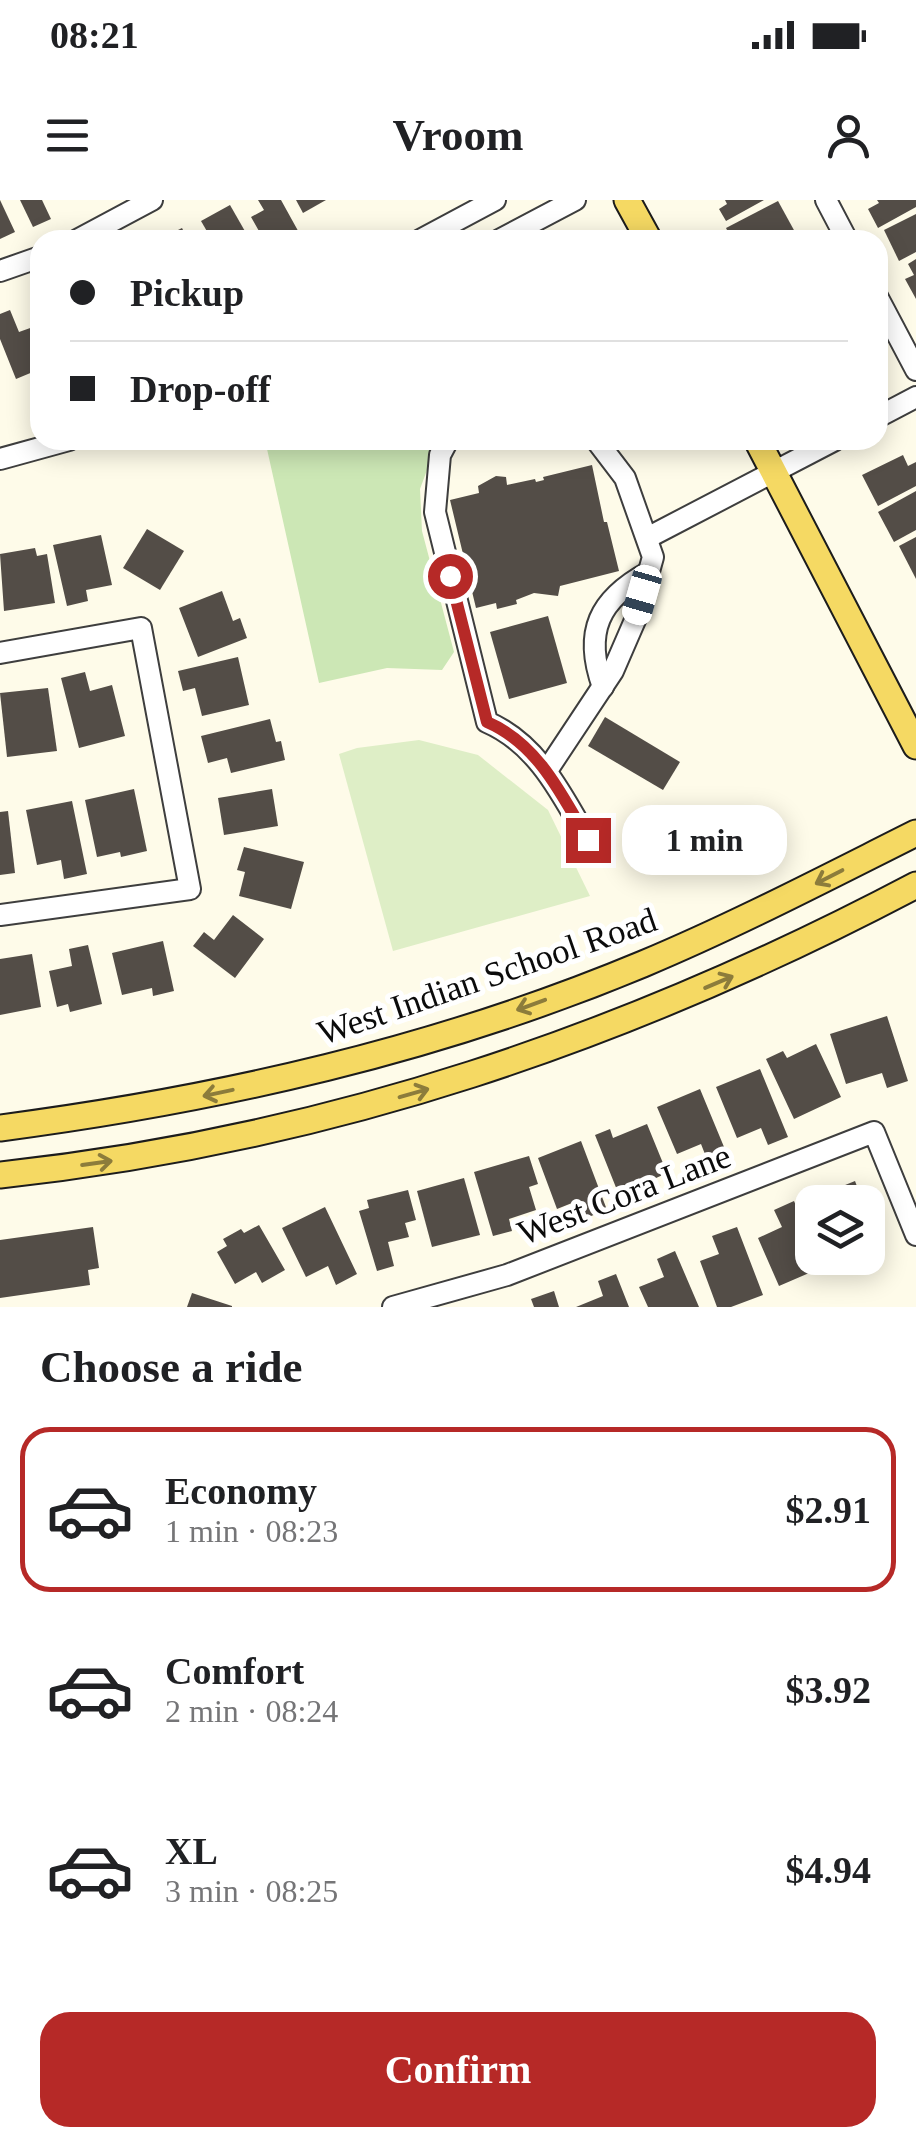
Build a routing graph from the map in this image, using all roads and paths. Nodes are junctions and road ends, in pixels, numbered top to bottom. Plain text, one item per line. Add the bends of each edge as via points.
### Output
1 (152, 200) edge
2 (495, 200) edge
3 (574, 200) edge
4 (627, 200) edge
5 (826, 200) edge
6 (96, 230) edge
7 (439, 230) edge
8 (518, 230) edge
9 (644, 230) edge
10 (842, 230) edge
11 (30, 261) edge
12 (0, 272) edge
13 (888, 317) edge
14 (916, 370) edge
15 (916, 396) edge
16 (888, 411) edge
17 (33, 450) edge
18 (442, 450) edge
19 (603, 450) edge
20 (762, 450) edge
21 (817, 450) edge
22 (0, 459) edge
23 (774, 473) junction
24 (647, 538) junction
25 (649, 572) junction
26 (0, 653) edge
27 (603, 687) junction
28 (916, 746) edge
29 (548, 769) junction
30 (916, 832) edge
31 (588, 840) dead end
32 (916, 885) edge
33 (0, 915) edge
34 (0, 1128) edge
35 (0, 1176) edge
36 (916, 1235) edge
37 (393, 1307) edge

1 - 6 street
2 - 7 street
3 - 8 street
4 - 9 main road
5 - 10 street
11 - 12 street
13 - 14 street
15 - 16 street
17 - 22 street
18 - 29 street via 435,512 487,722
19 - 24 street via 624,478
20 - 23 main road
21 - 23 street
23 - 24 street
23 - 28 main road
24 - 25 street
25 - 27 street via 636,618
25 - 27 street via 612,596 601,613 594,650
26 - 33 street via 141,628 190,889
27 - 29 street
29 - 31 street
30 -> 34 main road, West Indian School Road via 641,964 456,1031 215,1094
35 -> 32 main road via 202,1144 443,1084 719,983
36 - 37 street, West Cora Lane via 874,1132 506,1274

